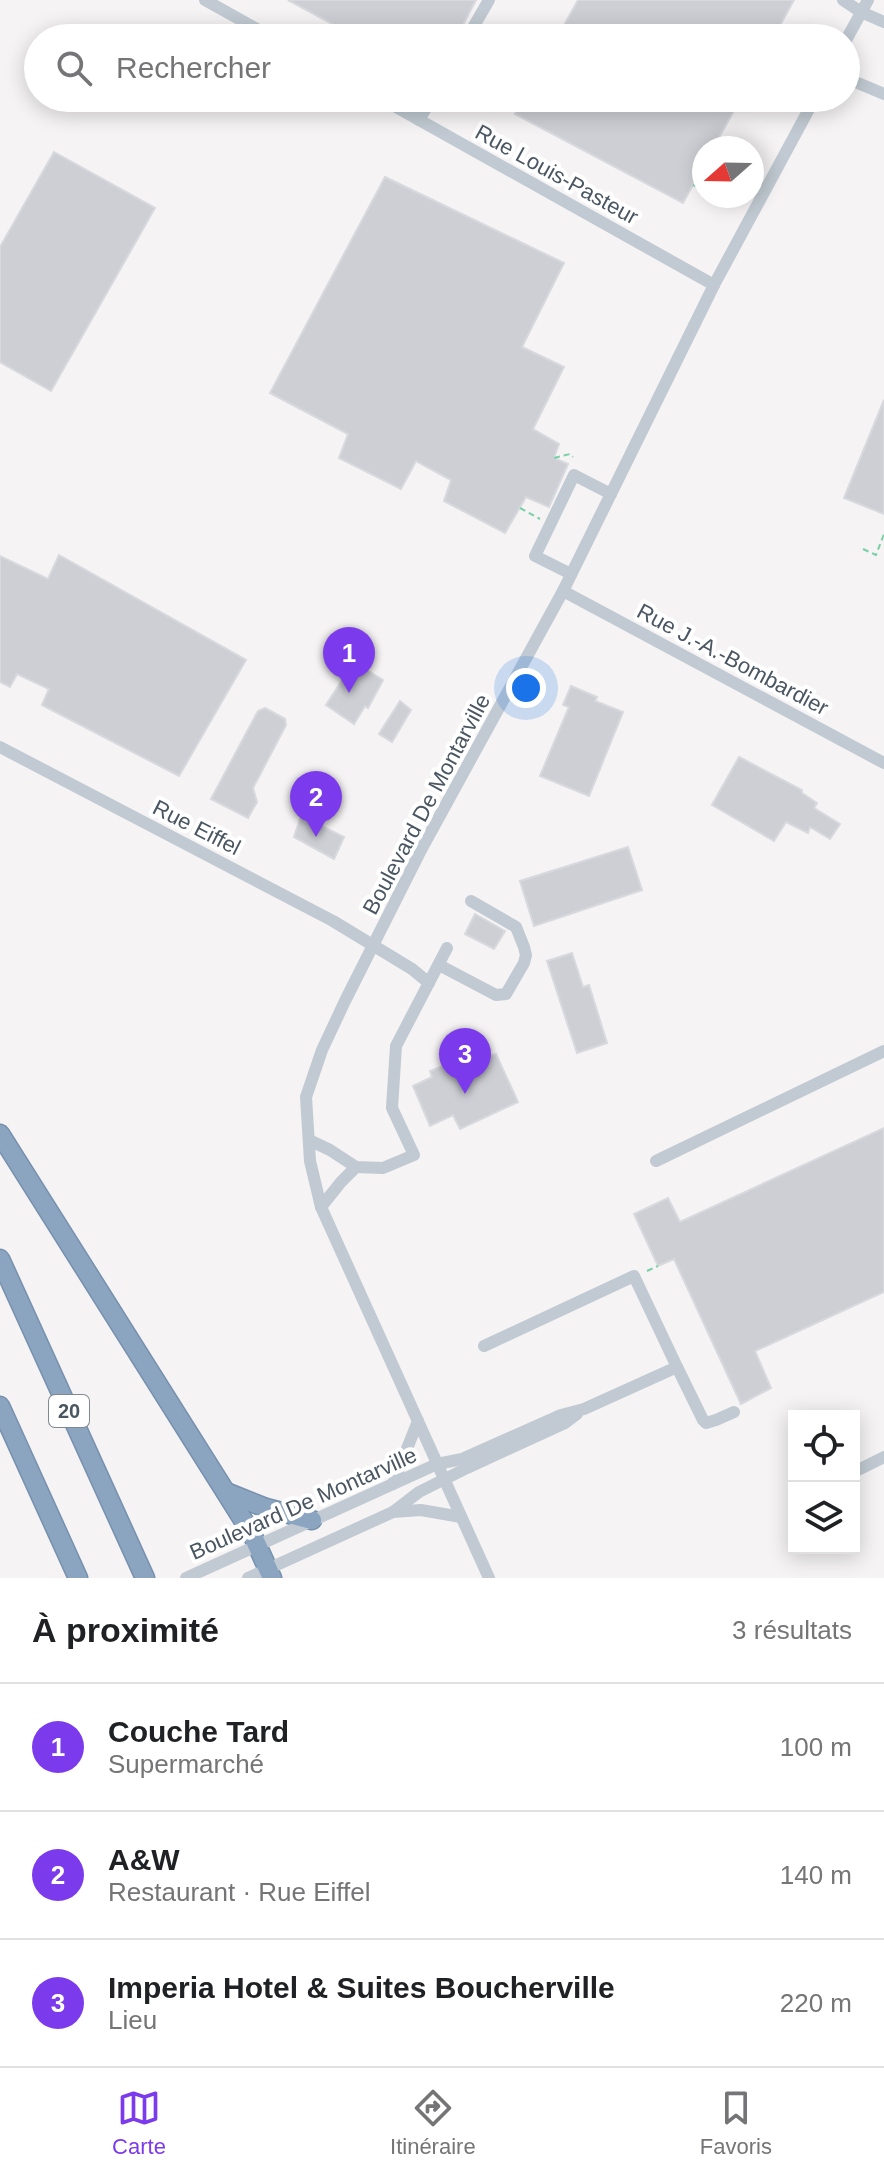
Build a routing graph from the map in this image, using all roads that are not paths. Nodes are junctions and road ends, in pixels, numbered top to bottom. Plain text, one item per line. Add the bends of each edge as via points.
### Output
1 (205, 0) edge
2 (489, 0) edge
3 (843, 0) edge
4 (868, 0) edge
5 (861, 12) junction
6 (884, 22) edge
7 (248, 24) edge
8 (475, 24) edge
9 (855, 24) edge
10 (860, 84) edge
11 (884, 94) edge
12 (405, 112) edge
13 (424, 112) edge
14 (807, 112) edge
15 (419, 120) junction
16 (714, 285) junction
17 (611, 494) junction
18 (571, 574) junction
19 (563, 591) junction
20 (0, 747) edge
21 (884, 763) edge
22 (471, 901) dead end
23 (373, 946) junction
24 (447, 948) dead end
25 (439, 965) junction
26 (429, 983) junction
27 (884, 1051) edge
28 (0, 1134) edge
29 (309, 1140) junction
30 (656, 1161) dead end
31 (356, 1167) junction
32 (321, 1207) junction
33 (0, 1259) edge
34 (484, 1346) dead end
35 (677, 1367) junction
36 (0, 1406) edge
37 (584, 1409) junction
38 (734, 1412) dead end
39 (418, 1421) junction
40 (884, 1457) edge
41 (437, 1464) junction
42 (860, 1469) edge
43 (444, 1480) junction
44 (393, 1484) junction
45 (226, 1492) junction
46 (393, 1512) junction
47 (461, 1517) junction
48 (312, 1520) junction
49 (258, 1545) junction
50 (142, 1570) edge
51 (271, 1573) edge
52 (78, 1578) edge
53 (186, 1578) edge
54 (248, 1578) edge
55 (489, 1578) edge

1 - 7 street
2 - 8 street
3 - 5 street
4 - 5 street
5 - 6 street
5 - 9 street
10 - 11 street
12 - 15 street, Rue Louis-Pasteur
13 - 15 street
14 - 16 street, Boulevard De Montarville
15 - 16 street, Rue Louis-Pasteur
16 - 17 street, Boulevard De Montarville
17 - 18 street, Boulevard De Montarville
17 - 18 street via 574,475 535,556
18 - 19 street, Boulevard De Montarville
19 - 21 street, Rue J.-A.-Bombardier
19 - 23 street, Boulevard De Montarville
20 - 23 street, Rue Eiffel
22 - 25 street via 516,927 524,963 501,995
23 - 26 street, Rue Eiffel
23 - 29 street, Boulevard De Montarville via 306,1097
24 - 25 street
25 - 26 street
26 - 31 street via 396,1046 394,1067 392,1108 414,1155 383,1168
27 - 30 street
28 - 45 highway
29 - 31 street
29 - 32 street, Boulevard De Montarville
31 - 32 street
32 - 39 street, Boulevard De Montarville
33 - 50 highway, 20
34 - 35 street via 634,1276
35 - 37 street
35 - 38 street via 706,1423
36 - 52 highway
37 - 41 street via 462,1459
37 - 43 street
39 - 41 street, Boulevard De Montarville
39 - 44 street
40 - 42 street
41 - 43 street, Boulevard De Montarville
41 - 44 street, Boulevard De Montarville
43 - 46 street, Boulevard De Montarville
43 - 47 street
44 - 48 street, Boulevard De Montarville
45 - 48 highway
45 - 49 highway
46 - 47 street via 421,1510
46 - 51 street, Boulevard De Montarville
47 - 55 street
48 - 49 street, Boulevard De Montarville
49 - 51 highway
49 - 53 street, Boulevard De Montarville
51 - 54 street, Boulevard De Montarville

